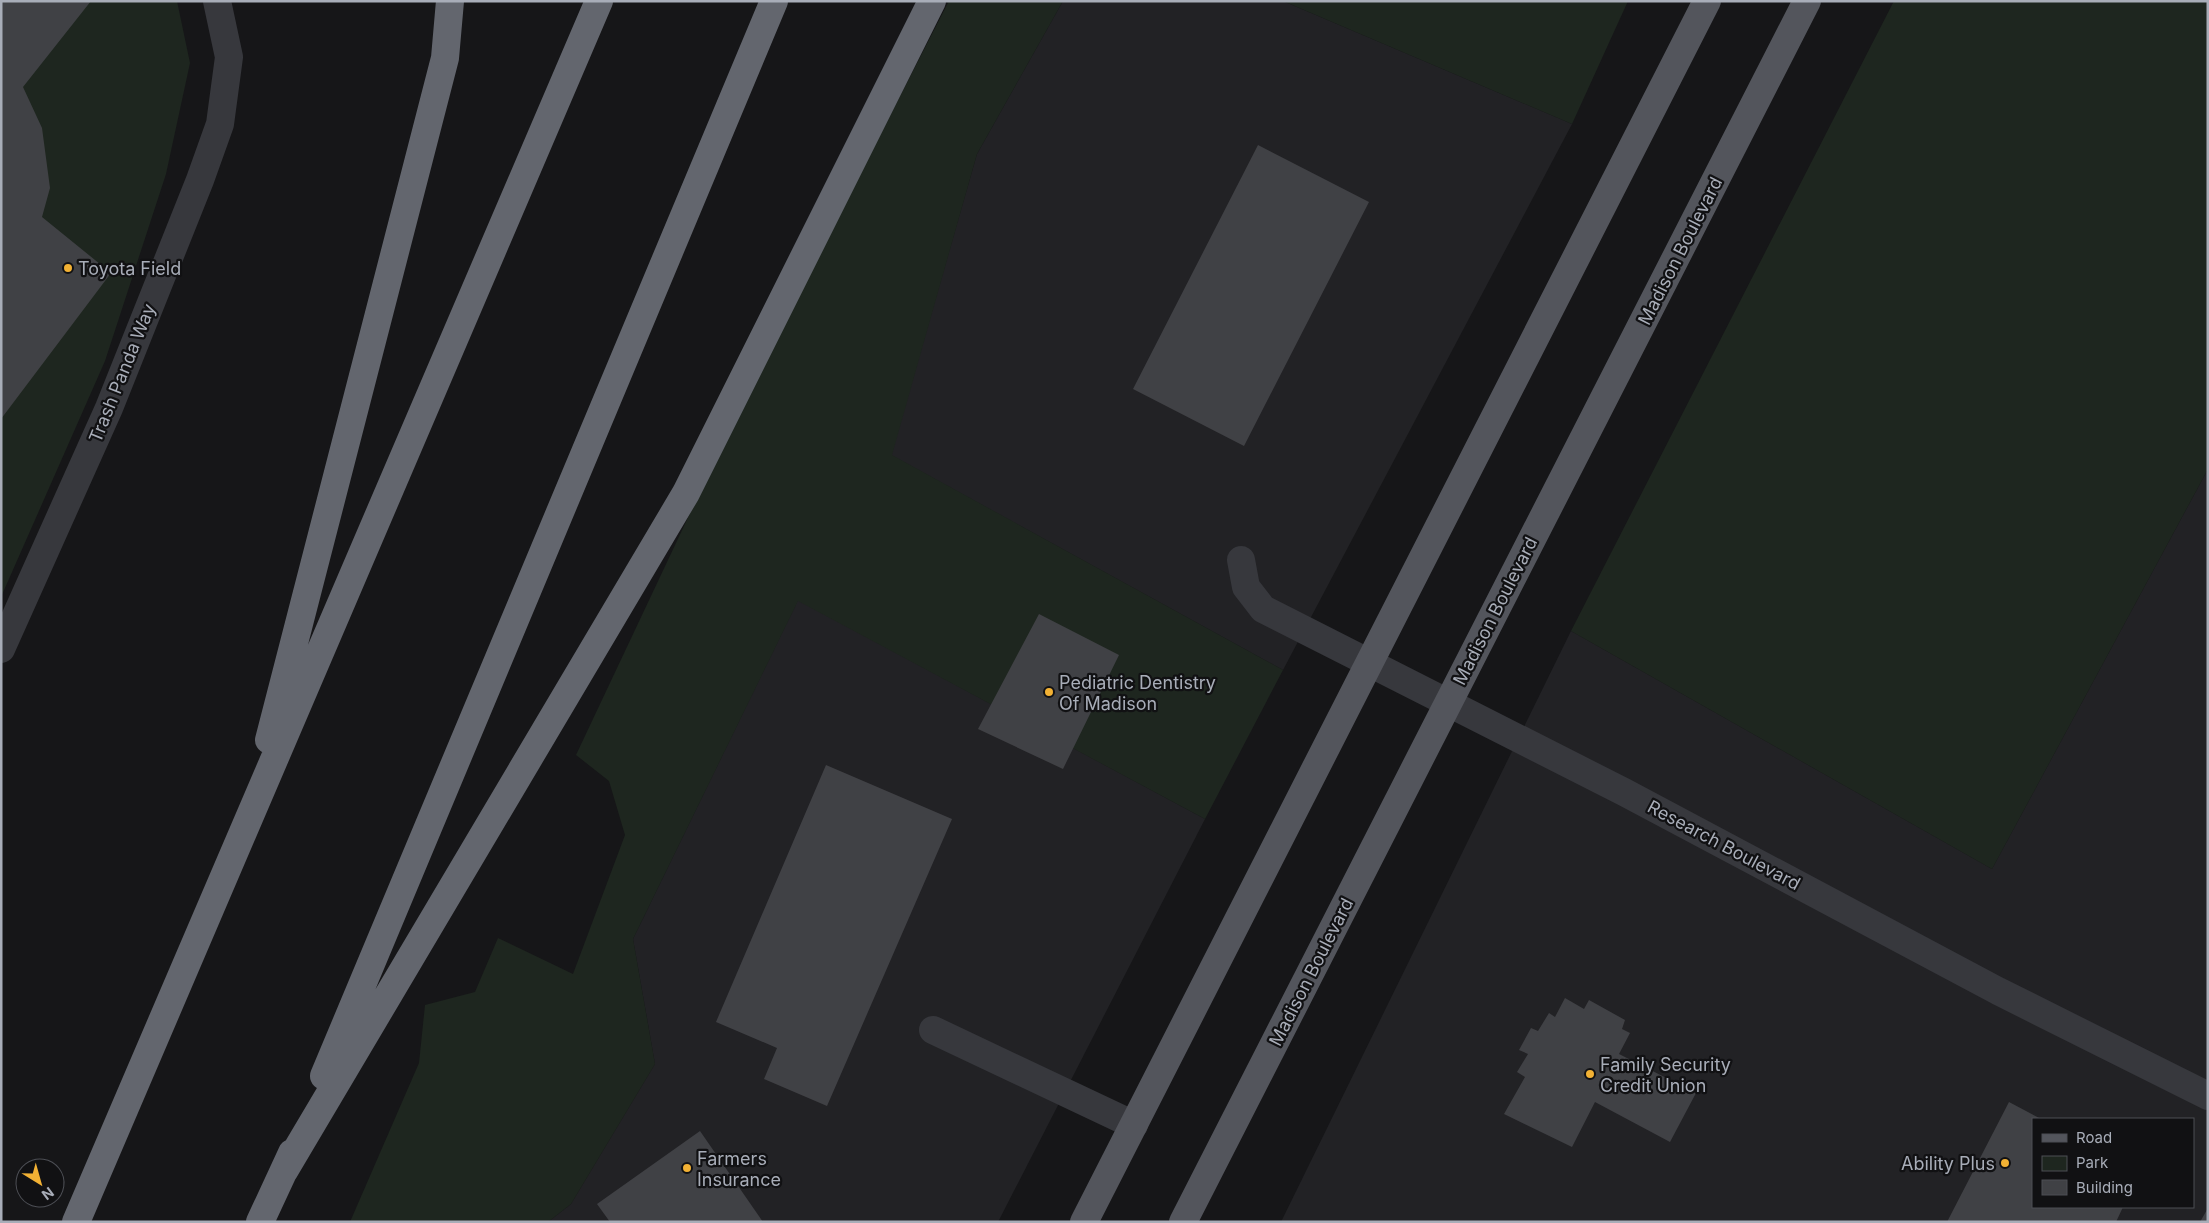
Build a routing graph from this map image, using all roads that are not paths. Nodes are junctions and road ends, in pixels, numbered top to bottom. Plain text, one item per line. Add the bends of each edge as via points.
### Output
1 (217, 1) edge
2 (450, 1) edge
3 (599, 1) edge
4 (774, 1) edge
5 (932, 1) edge
6 (1707, 1) edge
7 (1807, 1) edge
8 (1241, 560) dead end
9 (1, 649) edge
10 (1369, 663) junction
11 (1448, 703) junction
12 (246, 829) junction
13 (933, 1030) dead end
14 (2208, 1096) edge
15 (1134, 1125) junction
16 (284, 1171) junction
17 (76, 1222) edge
18 (260, 1222) edge
19 (1084, 1222) edge
20 (1183, 1222) edge

1 - 9 street, Trash Panda Way via 229,57 220,124 109,408
2 - 12 highway via 445,58
3 - 12 highway
4 - 16 highway
5 - 16 highway via 686,493
6 - 10 main road
7 - 11 main road, Madison Boulevard
8 - 10 street, Research Boulevard via 1246,587 1262,609
10 - 11 street, Research Boulevard
10 - 15 main road
11 - 14 street, Research Boulevard via 1624,792 1998,991
11 - 20 main road, Madison Boulevard
12 - 17 highway
13 - 15 street
15 - 19 main road
16 - 18 highway

